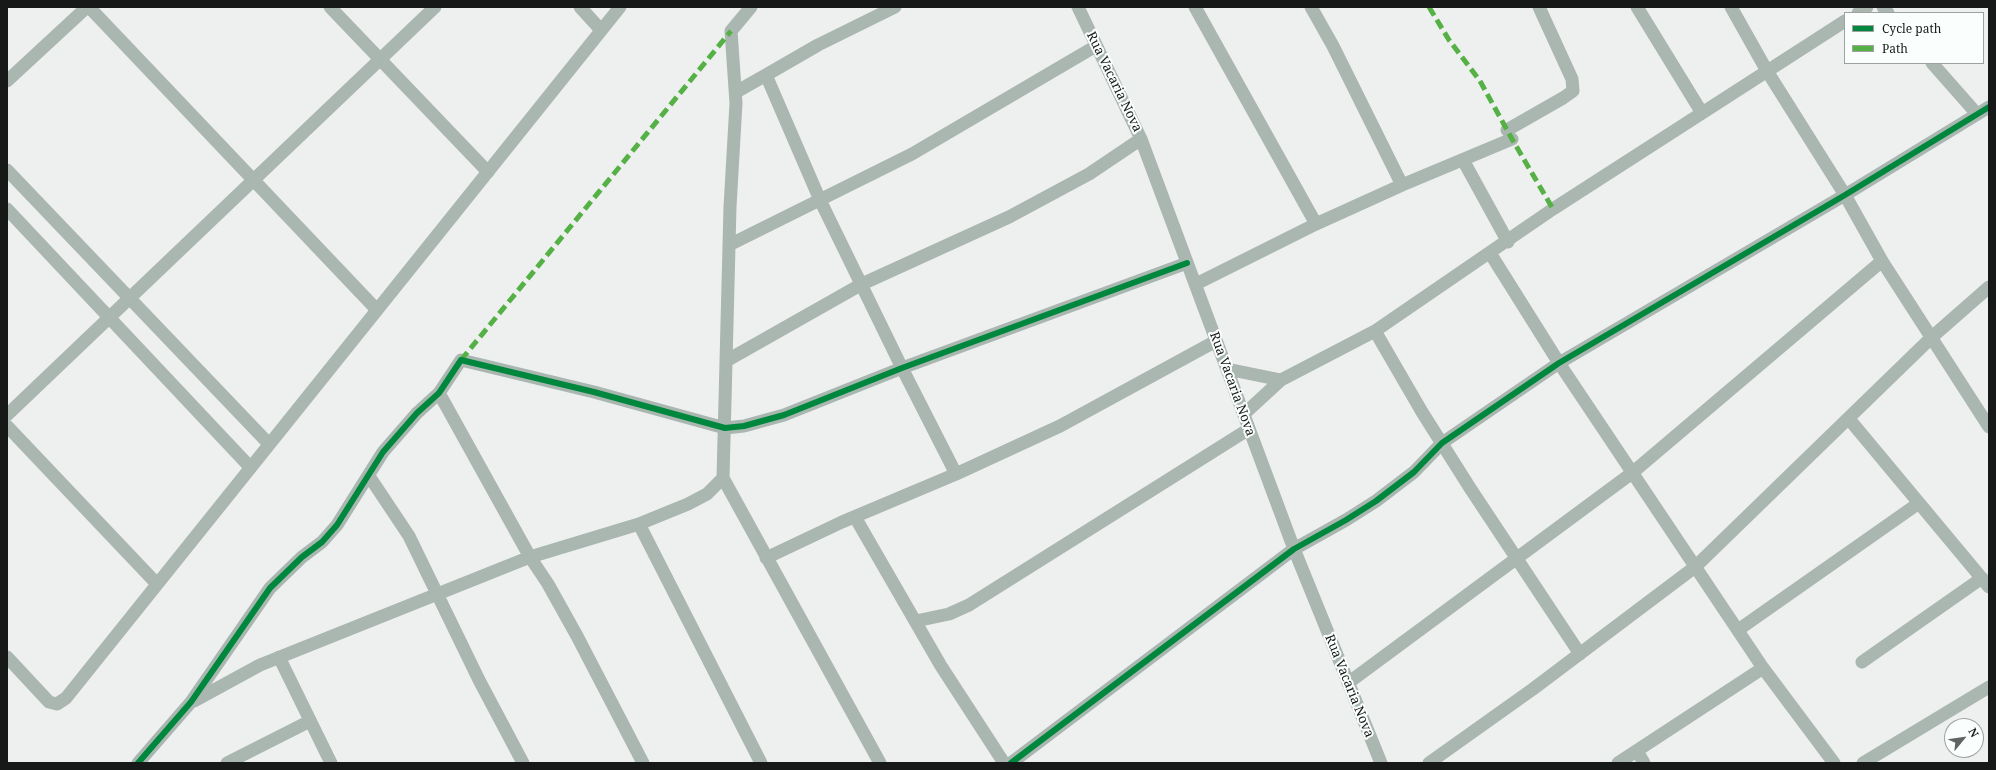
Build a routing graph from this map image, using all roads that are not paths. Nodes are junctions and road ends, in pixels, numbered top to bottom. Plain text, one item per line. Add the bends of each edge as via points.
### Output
1 (88, 7) edge
2 (330, 7) edge
3 (435, 7) edge
4 (580, 7) edge
5 (620, 7) edge
6 (751, 7) edge
7 (895, 7) edge
8 (1078, 7) edge
9 (1195, 7) edge
10 (1311, 7) edge
11 (1539, 7) edge
12 (1637, 7) edge
13 (1731, 7) edge
14 (1844, 22) edge
15 (602, 30) junction
16 (1096, 46) junction
17 (380, 59) junction
18 (1933, 64) edge
19 (1766, 71) junction
20 (766, 75) junction
21 (7, 81) edge
22 (736, 92) junction
23 (1989, 107) edge
24 (1702, 113) junction
25 (1977, 114) junction
26 (1141, 139) junction
27 (1463, 160) junction
28 (7, 170) edge
29 (488, 172) junction
30 (254, 180) junction
31 (1402, 185) junction
32 (1845, 195) junction
33 (820, 200) junction
34 (7, 209) edge
35 (1316, 224) junction
36 (1508, 242) junction
37 (729, 245) junction
38 (1490, 253) junction
39 (1882, 261) junction
40 (1188, 263) junction
41 (862, 284) junction
42 (1196, 284) junction
43 (1989, 287) edge
44 (130, 298) junction
45 (377, 310) junction
46 (109, 317) junction
47 (1375, 331) junction
48 (1932, 337) junction
49 (1216, 341) junction
50 (726, 361) junction
51 (1559, 363) junction
52 (902, 368) junction
53 (1227, 369) junction
54 (1281, 380) junction
55 (439, 393) junction
56 (1244, 414) junction
57 (7, 415) edge
58 (1849, 419) junction
59 (7, 426) edge
60 (1989, 426) edge
61 (725, 428) junction
62 (1249, 429) junction
63 (1442, 443) junction
64 (269, 444) junction
65 (250, 467) junction
66 (1632, 473) junction
67 (956, 474) junction
68 (369, 476) junction
69 (723, 478) junction
70 (1918, 503) junction
71 (855, 517) junction
72 (639, 524) junction
73 (1294, 549) junction
74 (530, 557) junction
75 (766, 558) junction
76 (1516, 558) junction
77 (1695, 567) junction
78 (1985, 583) edge
79 (157, 584) junction
80 (439, 595) junction
81 (916, 621) junction
82 (1738, 630) junction
83 (1580, 654) junction
84 (7, 657) edge
85 (279, 657) junction
86 (1862, 662) dead end
87 (1763, 668) junction
88 (1348, 683) junction
89 (1989, 687) edge
90 (191, 702) junction
91 (310, 721) junction
92 (1637, 751) junction
93 (138, 763) edge
94 (227, 763) edge
95 (331, 763) edge
96 (523, 763) edge
97 (643, 763) edge
98 (761, 763) edge
99 (880, 763) edge
100 (1004, 763) edge
101 (1011, 763) edge
102 (1381, 763) edge
103 (1429, 763) edge
104 (1618, 763) edge
105 (1644, 763) edge
106 (1834, 763) edge
107 (1863, 763) edge

1 - 21 street
1 - 30 street
2 - 17 street
3 - 17 street
4 - 15 street
5 - 15 street
6 - 22 street via 731,31
7 - 20 street via 818,45
8 - 16 street, Rua Vacaria Nova
9 - 35 street
10 - 31 street
11 - 27 street via 1572,79 1573,91 1509,134
12 - 24 street
13 - 19 street
14 - 19 street
15 - 29 street
16 - 26 street, Rua Vacaria Nova
16 - 33 street via 912,154
17 - 29 street
17 - 30 street
18 - 25 street
19 - 24 street
19 - 32 street
20 - 22 street
20 - 33 street
22 - 37 street
23 - 25 street
24 - 36 street via 1554,209
25 - 32 street
26 - 40 street, Rua Vacaria Nova
26 - 41 street via 1089,174 1009,217
27 - 31 street
27 - 36 street
28 - 44 street
29 - 45 street
30 - 44 street
30 - 45 street
31 - 35 street
32 - 39 street
32 - 51 street
33 - 37 street
33 - 41 street
34 - 46 street
35 - 42 street
36 - 38 street
37 - 50 street
38 - 47 street
38 - 51 street
39 - 48 street
39 - 66 street
40 - 42 street, Rua Vacaria Nova
40 - 52 street
41 - 50 street
41 - 52 street
42 - 49 street, Rua Vacaria Nova
43 - 48 street
44 - 46 street
44 - 64 street
45 - 64 street
46 - 57 street
46 - 65 street
47 - 54 street
47 - 63 street
48 - 58 street
48 - 60 street
49 - 53 street, Rua Vacaria Nova
49 - 67 street via 1060,426
50 - 61 street
51 - 63 street
51 - 66 street
52 - 61 street via 784,415 744,426
52 - 67 street
53 - 54 street
53 - 56 street, Rua Vacaria Nova
54 - 56 street
55 - 61 street via 461,360 594,392
55 - 68 street via 417,413 383,452
55 - 74 street
56 - 62 street, Rua Vacaria Nova
58 - 70 street
58 - 77 street
59 - 79 street
61 - 69 street
62 - 73 street, Rua Vacaria Nova
62 - 81 street via 970,605 949,614
63 - 73 street via 1414,472 1376,501
63 - 76 street
64 - 65 street
65 - 79 street
66 - 76 street
66 - 77 street
67 - 71 street
68 - 80 street via 409,536
68 - 90 street via 347,511 322,542 302,557 270,588
69 - 72 street via 706,494 688,504
69 - 75 street
70 - 78 street
70 - 82 street
71 - 75 street
71 - 81 street
72 - 74 street
72 - 98 street
73 - 88 street, Rua Vacaria Nova
73 - 101 street
74 - 80 street
74 - 97 street via 577,636
75 - 99 street
76 - 83 street
76 - 88 street
77 - 82 street
77 - 83 street
78 - 86 street
79 - 84 street via 61,702 49,702
80 - 85 street
80 - 96 street via 479,680
81 - 100 street
82 - 87 street
83 - 103 street
85 - 90 street
85 - 91 street
87 - 92 street
87 - 106 street
88 - 102 street, Rua Vacaria Nova
89 - 107 street
90 - 93 street
91 - 94 street
91 - 95 street
92 - 104 street
92 - 105 street

